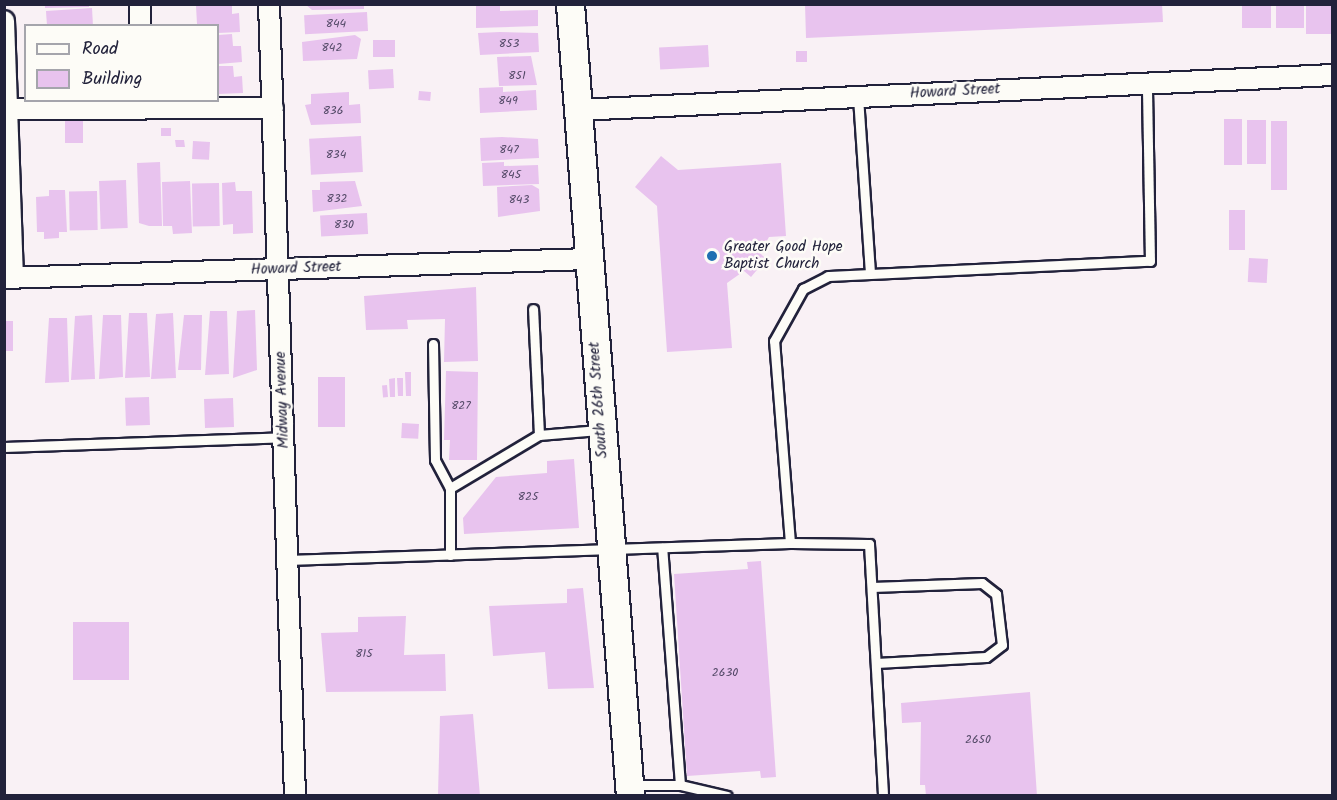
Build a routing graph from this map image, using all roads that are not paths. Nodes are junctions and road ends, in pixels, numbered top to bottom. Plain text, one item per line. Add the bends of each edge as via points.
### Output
1 (140, 4) edge
2 (269, 4) edge
3 (570, 4) edge
4 (4, 21) edge
5 (140, 24) edge
6 (1332, 75) edge
7 (1147, 84) junction
8 (858, 97) junction
9 (141, 104) edge
10 (273, 108) junction
11 (6, 109) edge
12 (577, 110) junction
13 (588, 259) junction
14 (278, 270) junction
15 (870, 273) junction
16 (9, 278) edge
17 (533, 309) dead end
18 (433, 344) dead end
19 (601, 430) junction
20 (539, 435) junction
21 (284, 437) junction
22 (4, 447) edge
23 (450, 488) junction
24 (790, 543) junction
25 (662, 548) junction
26 (610, 550) junction
27 (450, 555) junction
28 (287, 560) junction
29 (872, 587) junction
30 (876, 663) junction
31 (680, 785) junction
32 (629, 790) edge
33 (295, 795) edge
34 (727, 795) edge
35 (884, 795) edge

1 - 5 street
2 - 10 street, Midway Avenue
3 - 12 street, South 26th Street
4 - 11 street
6 - 7 street, Howard Street
7 - 8 street, Howard Street
7 - 15 lane via 1150,261
8 - 12 street, Howard Street
8 - 15 lane
9 - 10 street
9 - 11 street
10 - 14 street, Midway Avenue
11 - 16 street
12 - 13 street, South 26th Street
13 - 14 street, Howard Street
13 - 19 street, South 26th Street
14 - 16 street, Howard Street
14 - 21 street, Midway Avenue
15 - 24 lane via 828,276 803,289 774,341
17 - 20 lane
18 - 23 lane via 435,460
19 - 20 lane
19 - 26 street, South 26th Street
20 - 23 lane
21 - 22 lane
21 - 28 street, Midway Avenue
23 - 27 lane
24 - 25 lane
24 - 29 lane via 869,543
25 - 26 lane
25 - 31 lane
26 - 27 lane
26 - 32 street, South 26th Street
27 - 28 lane
28 - 33 street, Midway Avenue
29 - 30 lane
29 - 30 lane via 982,583 996,594 1002,645 986,657
30 - 35 lane
31 - 32 lane
31 - 34 lane

